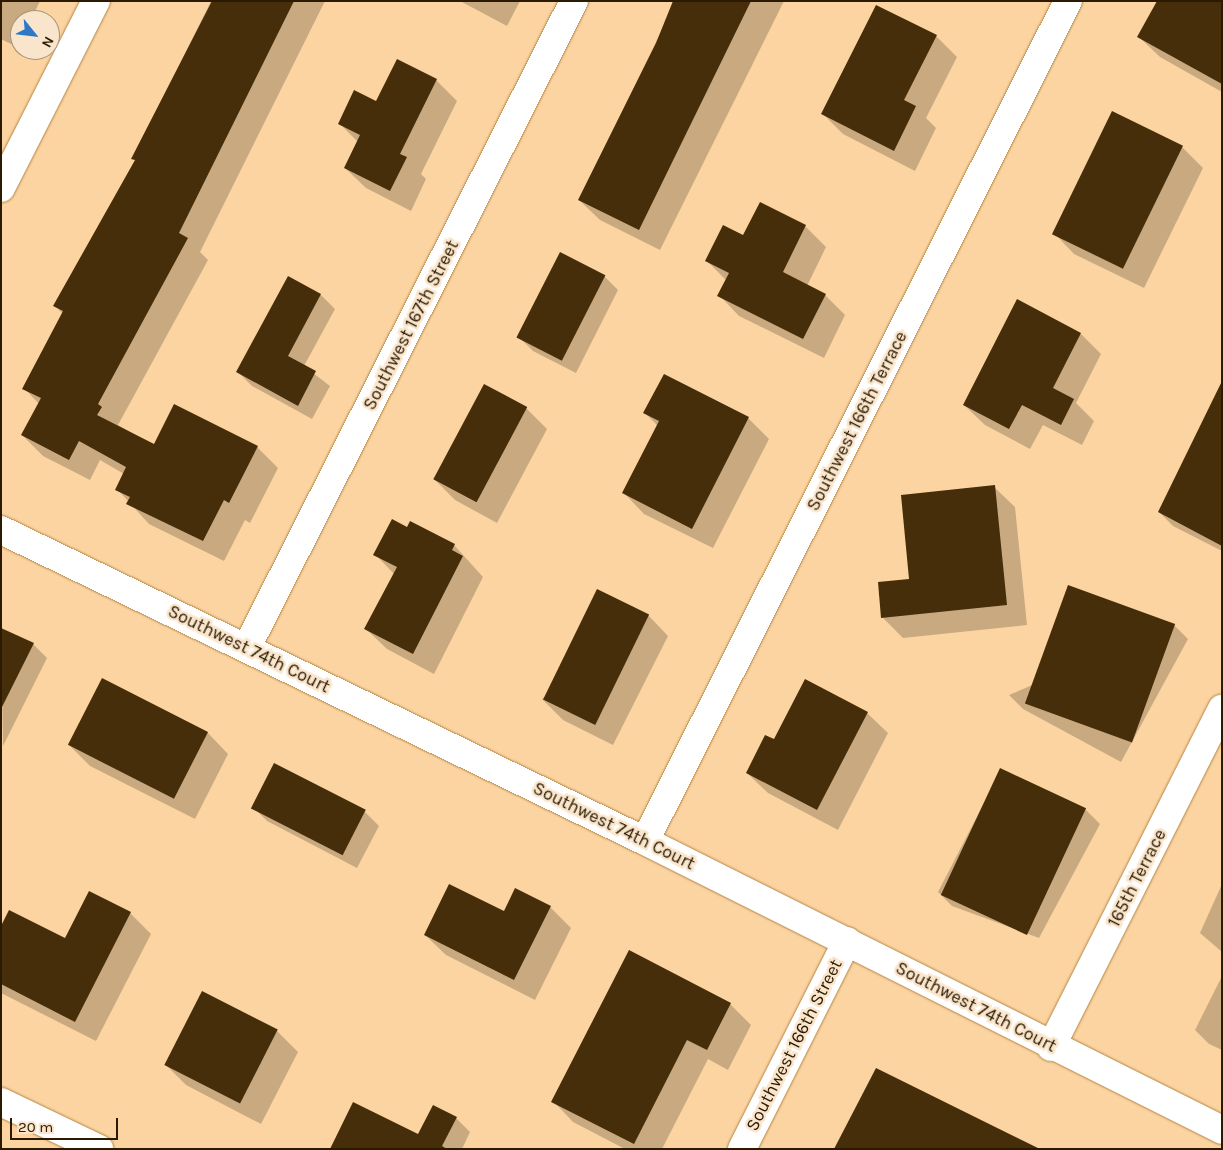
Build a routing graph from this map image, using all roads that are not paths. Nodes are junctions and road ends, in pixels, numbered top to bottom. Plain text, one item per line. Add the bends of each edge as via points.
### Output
1 (96, 1) edge
2 (574, 1) edge
3 (1068, 1) edge
4 (1, 188) edge
5 (1, 530) edge
6 (247, 648) junction
7 (1222, 709) edge
8 (645, 840) junction
9 (847, 941) junction
10 (1051, 1047) junction
11 (1, 1102) edge
12 (1222, 1130) edge
13 (99, 1149) edge
14 (742, 1149) edge

1 - 4 street
2 - 6 street, Southwest 167th Street
3 - 8 street, Southwest 166th Terrace
5 - 6 street, Southwest 74th Court
6 - 8 street, Southwest 74th Court
7 - 10 street, 165th Terrace
8 - 9 street, Southwest 74th Court
9 - 10 street, Southwest 74th Court
9 - 14 street, Southwest 166th Street
10 - 12 street, Southwest 74th Court
11 - 13 street

